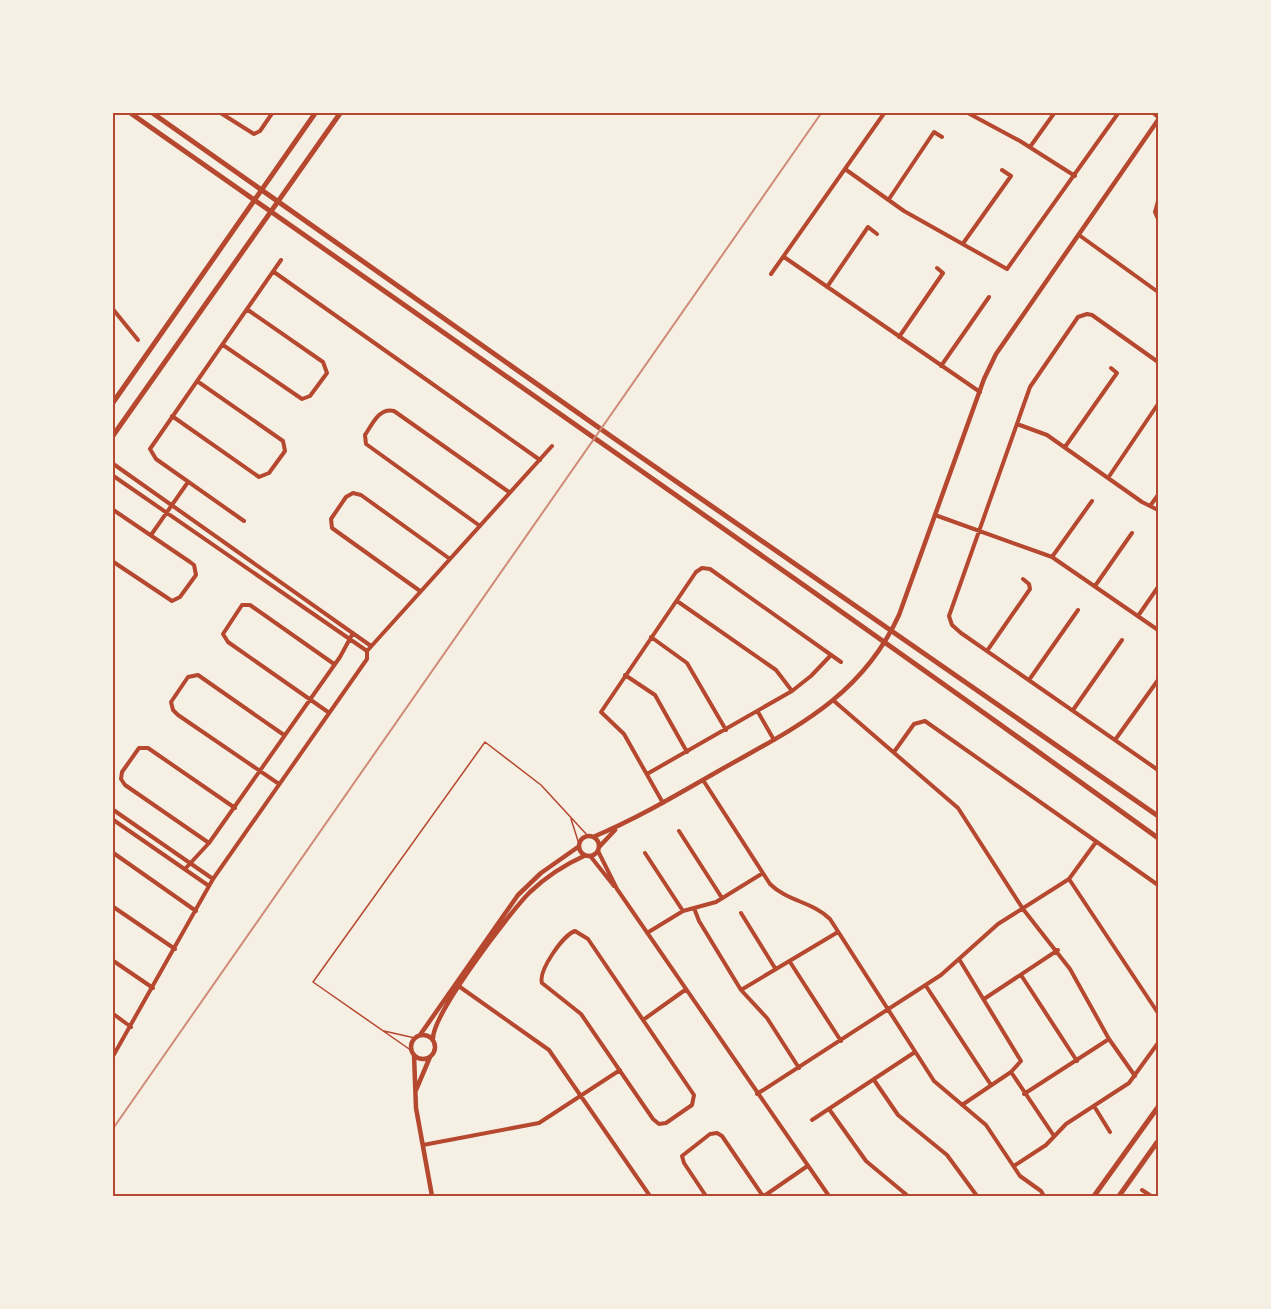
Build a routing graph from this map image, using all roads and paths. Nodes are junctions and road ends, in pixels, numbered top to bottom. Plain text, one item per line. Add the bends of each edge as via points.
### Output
1 (129, 112) edge
2 (151, 112) edge
3 (219, 112) edge
4 (273, 112) edge
5 (316, 112) edge
6 (341, 112) edge
7 (885, 112) edge
8 (966, 112) edge
9 (1055, 112) edge
10 (1119, 112) edge
11 (1152, 112) edge
12 (1158, 119) edge
13 (942, 137) dead end
14 (1030, 147) junction
15 (845, 169) junction
16 (1002, 170) dead end
17 (1075, 176) junction
18 (262, 190) junction
19 (889, 200) junction
20 (277, 201) junction
21 (1158, 201) edge
22 (254, 202) junction
23 (269, 213) junction
24 (1158, 219) edge
25 (877, 234) dead end
26 (1078, 234) junction
27 (964, 242) junction
28 (784, 257) junction
29 (281, 261) dead end
30 (937, 268) dead end
31 (274, 272) junction
32 (771, 274) dead end
33 (827, 287) junction
34 (1158, 292) edge
35 (989, 297) dead end
36 (112, 308) edge
37 (248, 310) junction
38 (899, 337) junction
39 (138, 339) dead end
40 (223, 345) junction
41 (1158, 362) edge
42 (941, 366) junction
43 (1111, 368) dead end
44 (197, 381) junction
45 (980, 392) junction
46 (112, 404) edge
47 (1158, 404) edge
48 (172, 416) junction
49 (1017, 424) junction
50 (112, 437) edge
51 (552, 446) dead end
52 (1065, 447) junction
53 (540, 459) junction
54 (112, 463) edge
55 (112, 475) edge
56 (1108, 478) junction
57 (188, 482) junction
58 (509, 492) junction
59 (1158, 495) edge
60 (1092, 501) dead end
61 (172, 504) junction
62 (1150, 506) junction
63 (112, 509) edge
64 (1158, 510) edge
65 (166, 512) junction
66 (936, 515) junction
67 (244, 521) dead end
68 (480, 526) junction
69 (979, 530) junction
70 (1132, 533) dead end
71 (151, 535) junction
72 (1052, 557) junction
73 (450, 559) junction
74 (112, 561) edge
75 (1023, 579) dead end
76 (1095, 586) junction
77 (1158, 587) edge
78 (420, 591) junction
79 (677, 601) junction
80 (1078, 610) dead end
81 (1138, 616) junction
82 (1158, 630) edge
83 (891, 631) junction
84 (353, 633) junction
85 (651, 637) junction
86 (349, 639) junction
87 (1122, 640) dead end
88 (883, 643) junction
89 (371, 646) junction
90 (367, 651) junction
91 (987, 651) junction
92 (831, 655) junction
93 (841, 662) dead end
94 (335, 664) junction
95 (625, 675) junction
96 (1029, 680) junction
97 (1158, 680) edge
98 (792, 691) junction
99 (310, 699) junction
100 (834, 701) junction
101 (1072, 710) junction
102 (758, 711) junction
103 (328, 712) junction
104 (726, 730) junction
105 (284, 735) junction
106 (774, 740) junction
107 (1115, 740) junction
108 (687, 752) junction
109 (894, 752) junction
110 (1158, 770) edge
111 (259, 772) junction
112 (647, 774) junction
113 (704, 780) junction
114 (279, 784) junction
115 (663, 803) junction
116 (235, 808) junction
117 (112, 809) edge
118 (1158, 816) edge
119 (570, 817) junction
120 (112, 819) edge
121 (617, 828) junction
122 (679, 831) dead end
123 (590, 836) junction
124 (1158, 838) edge
125 (1096, 842) junction
126 (209, 843) junction
127 (579, 846) junction
128 (599, 848) junction
129 (112, 852) edge
130 (645, 853) dead end
131 (584, 856) junction
132 (591, 857) junction
133 (189, 862) junction
134 (185, 869) junction
135 (763, 873) junction
136 (213, 879) junction
137 (1069, 879) junction
138 (1158, 885) edge
139 (209, 886) junction
140 (617, 889) junction
141 (722, 898) junction
142 (112, 906) edge
143 (694, 908) junction
144 (1023, 909) junction
145 (196, 911) junction
146 (683, 911) junction
147 (741, 913) dead end
148 (498, 920) junction
149 (507, 921) junction
150 (838, 932) junction
151 (647, 933) junction
152 (175, 949) junction
153 (1058, 950) junction
154 (959, 959) junction
155 (112, 960) edge
156 (790, 962) junction
157 (775, 968) junction
158 (1021, 975) junction
159 (926, 986) junction
160 (460, 987) junction
161 (153, 988) junction
162 (686, 990) junction
163 (741, 990) junction
164 (984, 999) junction
165 (888, 1010) junction
166 (112, 1013) edge
167 (1158, 1013) edge
168 (643, 1020) junction
169 (131, 1027) junction
170 (383, 1030) junction
171 (420, 1035) junction
172 (415, 1038) junction
173 (432, 1038) junction
174 (1109, 1039) junction
175 (841, 1041) junction
176 (1158, 1043) edge
177 (413, 1052) junction
178 (915, 1052) junction
179 (430, 1057) junction
180 (112, 1058) edge
181 (1077, 1061) junction
182 (799, 1068) junction
183 (620, 1070) junction
184 (1011, 1072) junction
185 (1135, 1076) junction
186 (874, 1080) junction
187 (991, 1085) junction
188 (416, 1092) junction
189 (757, 1094) junction
190 (1024, 1094) junction
191 (581, 1096) junction
192 (962, 1105) junction
193 (1094, 1106) junction
194 (1158, 1107) edge
195 (829, 1109) junction
196 (812, 1120) dead end
197 (1110, 1132) dead end
198 (1054, 1136) junction
199 (1158, 1141) edge
200 (423, 1144) junction
201 (1014, 1166) junction
202 (806, 1167) junction
203 (1142, 1190) dead end
204 (432, 1197) edge
205 (650, 1197) edge
206 (706, 1197) edge
207 (764, 1197) edge
208 (829, 1197) edge
209 (908, 1197) edge
210 (977, 1197) edge
211 (1044, 1197) edge
212 (1094, 1197) edge
213 (1119, 1197) edge
214 (1151, 1197) edge

1 - 22 main road
2 - 18 main road
3 - 4 street via 254,134
5 - 18 main road
6 - 20 main road
7 - 15 street
8 - 14 street
9 - 14 street
10 - 17 street
11 - 12 street
12 - 26 street
13 - 19 street via 934,132
14 - 17 street
15 - 19 street
15 - 28 street
16 - 27 street via 1011,176
17 - 27 street via 1007,269
18 - 20 main road
18 - 22 main road
19 - 27 street
20 - 23 main road
20 - 83 main road
21 - 24 street
22 - 23 main road
22 - 46 main road
23 - 50 main road
23 - 88 main road
25 - 33 street via 868,227
26 - 34 street
26 - 45 street via 996,354
28 - 32 street
28 - 33 street
29 - 31 street
30 - 38 street via 943,273
31 - 37 street
31 - 53 street
33 - 38 street
35 - 42 street
36 - 39 street
37 - 40 street
37 - 40 street via 323,362 327,373 310,396 302,399
38 - 42 street
40 - 44 street
41 - 49 street via 1092,315 1081,315 1035,378
42 - 45 street
43 - 52 street via 1118,373
44 - 48 street
44 - 48 street via 283,441 285,451 269,473 259,477
45 - 66 street
47 - 56 street
48 - 57 street via 150,452
49 - 52 street via 1047,435
49 - 69 street
51 - 53 street
52 - 56 street
53 - 58 street
54 - 61 street
55 - 65 street
56 - 62 street
57 - 61 street
57 - 67 street
58 - 68 street
58 - 68 street via 394,411 381,412 365,435 366,444
59 - 62 street
60 - 72 street
61 - 65 street
61 - 84 street
62 - 64 street
63 - 71 street
65 - 71 street
65 - 86 street
66 - 69 street
66 - 83 street
68 - 73 street
69 - 72 street
69 - 91 street via 949,616 957,630
70 - 76 street
71 - 74 street via 197,570 177,600 167,600
72 - 76 street
73 - 78 street
73 - 78 street via 361,495 353,493 346,497 331,519 332,528
75 - 91 street via 1030,589
76 - 81 street
77 - 81 street
78 - 89 street
79 - 85 street
79 - 92 street via 696,572 710,569
79 - 98 street via 776,670
80 - 96 street
81 - 82 street
83 - 88 street
83 - 118 main road
84 - 86 street
84 - 89 street
85 - 95 street
85 - 104 street via 687,663
86 - 90 street
86 - 94 street
87 - 101 street
88 - 100 street
88 - 124 main road
89 - 90 street
90 - 103 street via 367,659
91 - 96 street
92 - 93 street
92 - 98 street
94 - 99 street
94 - 99 street via 250,605 242,605 224,630 228,642
95 - 108 street via 655,695
95 - 112 street via 601,712 624,734
96 - 101 street
97 - 107 street
98 - 102 street
99 - 103 street
99 - 105 street
100 - 106 street
100 - 109 street
101 - 107 street
102 - 104 street
102 - 106 street
103 - 114 street
104 - 108 street
105 - 111 street
105 - 111 street via 198,675 189,677 174,697 171,706 178,715
106 - 113 street
107 - 110 street
108 - 112 street
109 - 125 street via 914,724 925,721
109 - 144 street via 958,808
111 - 114 street
111 - 116 street
112 - 115 street
113 - 115 street
113 - 135 street
114 - 136 street
115 - 121 street
116 - 126 street
116 - 126 street via 148,748 139,748 122,772 125,785
117 - 133 street
119 - 123 lane
119 - 127 lane
119 - 170 lane via 541,785 485,742 313,982
120 - 134 street
121 - 123 street
121 - 128 street
122 - 141 street
123 - 127 street
123 - 128 street
125 - 137 street
125 - 138 street
126 - 133 street
127 - 131 street
127 - 148 street via 533,880
128 - 132 street
128 - 140 street
129 - 145 street
130 - 146 street
131 - 132 street
131 - 149 street via 546,879
132 - 140 street
133 - 134 street
133 - 136 street
134 - 139 street
135 - 141 street
135 - 150 street via 782,894 821,912
136 - 139 street
137 - 144 street
137 - 167 street
139 - 145 street
140 - 151 street
141 - 143 street
142 - 152 street
143 - 146 street
143 - 163 street via 703,930
144 - 153 street
144 - 154 street via 984,935
145 - 152 street
146 - 151 street
147 - 157 street
148 - 149 street
148 - 171 street
149 - 160 street
150 - 156 street
150 - 165 street
151 - 162 street
152 - 161 street
153 - 158 street
153 - 174 street
154 - 159 street
154 - 164 street
155 - 161 street
156 - 157 street
156 - 175 street
157 - 163 street
158 - 164 street
158 - 181 street
159 - 165 street
159 - 187 street
160 - 173 street via 435,1026
160 - 191 street via 549,1050
161 - 169 street
162 - 168 street
162 - 189 street
163 - 182 street via 767,1018
164 - 184 street via 1020,1057 1021,1064
165 - 175 street
165 - 178 street
166 - 169 street
168 - 183 street via 692,1091 693,1102 666,1124 659,1124
168 - 183 street via 585,935 578,931 568,934 541,971 541,980 581,1014
169 - 180 street
170 - 172 lane
170 - 177 lane
171 - 172 street
171 - 173 street
172 - 177 street
173 - 179 street via 435,1048
174 - 181 street
174 - 185 street
175 - 182 street
176 - 185 street
177 - 179 street via 423,1059
177 - 188 street
178 - 186 street
178 - 192 street via 934,1081
179 - 188 street
181 - 190 street
182 - 189 street
183 - 191 street
184 - 187 street
184 - 190 street
185 - 193 street
186 - 195 street
186 - 210 street via 898,1115 949,1157
187 - 192 street
188 - 200 street
189 - 202 street
190 - 198 street
191 - 200 street via 539,1123
191 - 205 street
192 - 201 street via 986,1125
193 - 197 street
193 - 198 street
194 - 212 main road
195 - 196 street
195 - 209 street via 866,1161
198 - 201 street
199 - 213 main road
200 - 204 street
201 - 211 street
202 - 207 street
202 - 208 street
203 - 214 street
206 - 207 street via 682,1156 717,1133

